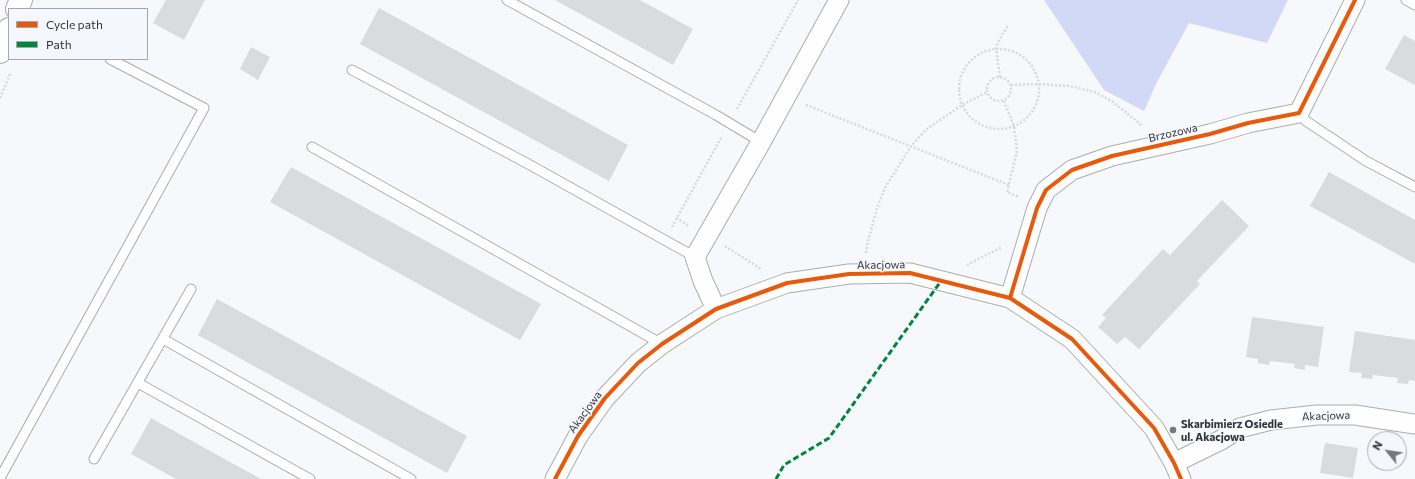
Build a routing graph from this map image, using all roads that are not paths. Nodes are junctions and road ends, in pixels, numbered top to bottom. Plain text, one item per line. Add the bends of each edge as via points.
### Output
1 (507, 0) edge
2 (839, 0) edge
3 (1355, 0) edge
4 (1406, 0) edge
5 (1415, 5) edge
6 (8, 44) edge
7 (7, 59) edge
8 (112, 60) edge
9 (352, 70) dead end
10 (1299, 114) junction
11 (761, 142) junction
12 (312, 147) dead end
13 (1415, 187) edge
14 (695, 257) junction
15 (191, 289) dead end
16 (1010, 298) junction
17 (716, 309) junction
18 (163, 339) junction
19 (662, 344) junction
20 (138, 382) junction
21 (1415, 424) edge
22 (94, 459) dead end
23 (1177, 471) edge
24 (0, 478) edge
25 (310, 479) edge
26 (410, 479) edge
27 (555, 479) edge

1 - 11 lane
2 - 11 street
3 - 10 street
4 - 5 lane
6 - 7 street
8 - 24 lane via 204,108
9 - 14 lane
10 - 13 lane via 1366,161
10 - 16 street, Brzozowa via 1248,123 1112,156 1072,170 1046,190 1037,208
11 - 14 street
12 - 19 lane
14 - 17 street
15 - 18 lane
16 - 17 street, Akacjowa via 910,273 849,274 787,283
16 - 23 street, Akacjowa via 1072,339 1154,428
17 - 19 street, Akacjowa
18 - 20 lane
18 - 26 lane
19 - 27 street, Akacjowa via 638,363 605,398 578,436
20 - 22 lane
20 - 25 lane
21 - 23 street, Akacjowa via 1355,415 1317,415 1271,420 1240,428

